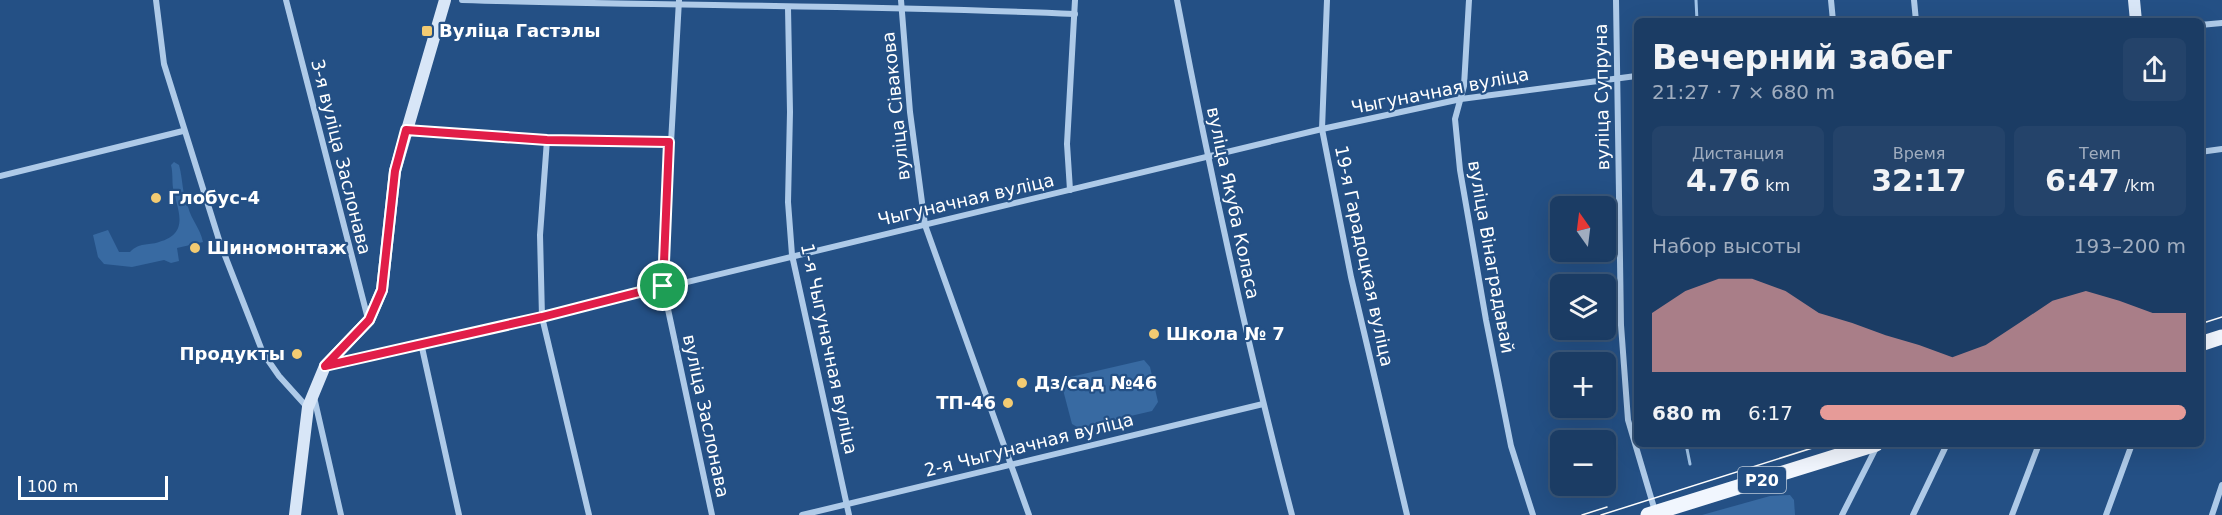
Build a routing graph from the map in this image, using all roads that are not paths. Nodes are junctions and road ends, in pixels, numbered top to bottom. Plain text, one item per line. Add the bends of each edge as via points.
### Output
1 (156, 0) edge
2 (286, 0) edge
3 (445, 0) edge
4 (462, 0) edge
5 (1075, 0) edge
6 (1177, 0) edge
7 (1327, 0) edge
8 (1469, 0) edge
9 (1617, 0) edge
10 (1831, 0) edge
11 (1914, 0) edge
12 (2134, 0) edge
13 (679, 3) edge
14 (901, 3) edge
15 (788, 8) junction
16 (1075, 14) junction
17 (1833, 18) edge
18 (1916, 18) edge
19 (2136, 18) edge
20 (2222, 23) edge
21 (2204, 25) edge
22 (1634, 76) edge
23 (1616, 78) junction
24 (1461, 99) junction
25 (1322, 129) junction
26 (406, 130) junction
27 (183, 131) junction
28 (547, 140) junction
29 (669, 142) junction
30 (2222, 149) edge
31 (2204, 151) edge
32 (1207, 158) junction
33 (0, 176) edge
34 (1070, 190) junction
35 (925, 225) junction
36 (792, 255) junction
37 (663, 286) junction
38 (542, 317) junction
39 (369, 320) junction
40 (2222, 337) edge
41 (421, 343) junction
42 (2204, 343) edge
43 (325, 366) junction
44 (312, 391) junction
45 (1263, 404) junction
46 (308, 408) junction
47 (1634, 444) edge
48 (1635, 447) edge
49 (1867, 447) edge
50 (1876, 447) edge
51 (1946, 447) edge
52 (2038, 447) edge
53 (2131, 447) edge
54 (1010, 464) junction
55 (2222, 485) edge
56 (846, 505) junction
57 (1652, 514) edge
58 (295, 515) edge
59 (341, 515) edge
60 (459, 515) edge
61 (589, 515) edge
62 (712, 515) edge
63 (802, 515) edge
64 (849, 515) edge
65 (1029, 515) edge
66 (1292, 515) edge
67 (1407, 515) edge
68 (1533, 515) edge
69 (1842, 515) edge
70 (1913, 515) edge
71 (2012, 515) edge
72 (2106, 515) edge
73 (2212, 515) edge

1 - 27 street via 164,64
2 - 39 street, 3-я вуліца Заслонава
3 - 26 main road
4 - 13 street
5 - 16 street
6 - 32 street, вуліца Якуба Коласа
7 - 25 street, 19-я Гарадоцкая вуліца
8 - 24 street, вуліца Вінаградавай
9 - 23 street, вуліца Супруна
10 - 17 street
11 - 18 street
12 - 19 main road
13 - 15 street
13 - 29 street, вуліца Заслонава
14 - 15 street
14 - 16 street
14 - 35 street, вуліца Сівакова
15 - 36 street, 1-я Чыгуначная вуліца via 788,202
16 - 34 street via 1066,144
20 - 21 street
22 - 23 street, Чыгуначная вуліца
23 - 24 street, Чыгуначная вуліца
23 - 47 street, вуліца Супруна via 1621,325 1628,420
24 - 25 street, Чыгуначная вуліца
24 - 68 street, вуліца Вінаградавай via 1455,119 1460,170 1511,446
25 - 32 street, Чыгуначная вуліца
25 - 67 street, 19-я Гарадоцкая вуліца via 1351,277
26 - 28 street
26 - 39 main road via 395,171 382,290
27 - 33 street
27 - 46 street via 220,243 263,353
28 - 29 street
28 - 38 street via 540,235
29 - 37 street, вуліца Заслонава
30 - 31 street
32 - 34 street, Чыгуначная вуліца
32 - 45 street, вуліца Якуба Коласа
34 - 35 street, Чыгуначная вуліца
35 - 36 street, Чыгуначная вуліца
35 - 54 street, вуліца Сівакова
36 - 37 street, Чыгуначная вуліца
36 - 56 street, 1-я Чыгуначная вуліца
37 - 38 street, Чыгуначная вуліца
37 - 62 street, вуліца Заслонава
38 - 41 street, Чыгуначная вуліца
38 - 61 street
39 - 43 main road
40 - 42 main road
41 - 43 street, Чыгуначная вуліца
41 - 60 street
43 - 44 main road
44 - 46 main road
44 - 59 street
45 - 54 street, 2-я Чыгуначная вуліца
45 - 66 street, вуліца Якуба Коласа
46 - 58 main road
48 - 57 street, вуліца Супруна
49 - 57 main road, Р20
50 - 69 street
51 - 70 street
52 - 71 street
53 - 72 street
54 - 56 street, 2-я Чыгуначная вуліца
54 - 65 street, вуліца Сівакова
55 - 73 street
56 - 63 street, 2-я Чыгуначная вуліца
56 - 64 street, 1-я Чыгуначная вуліца

